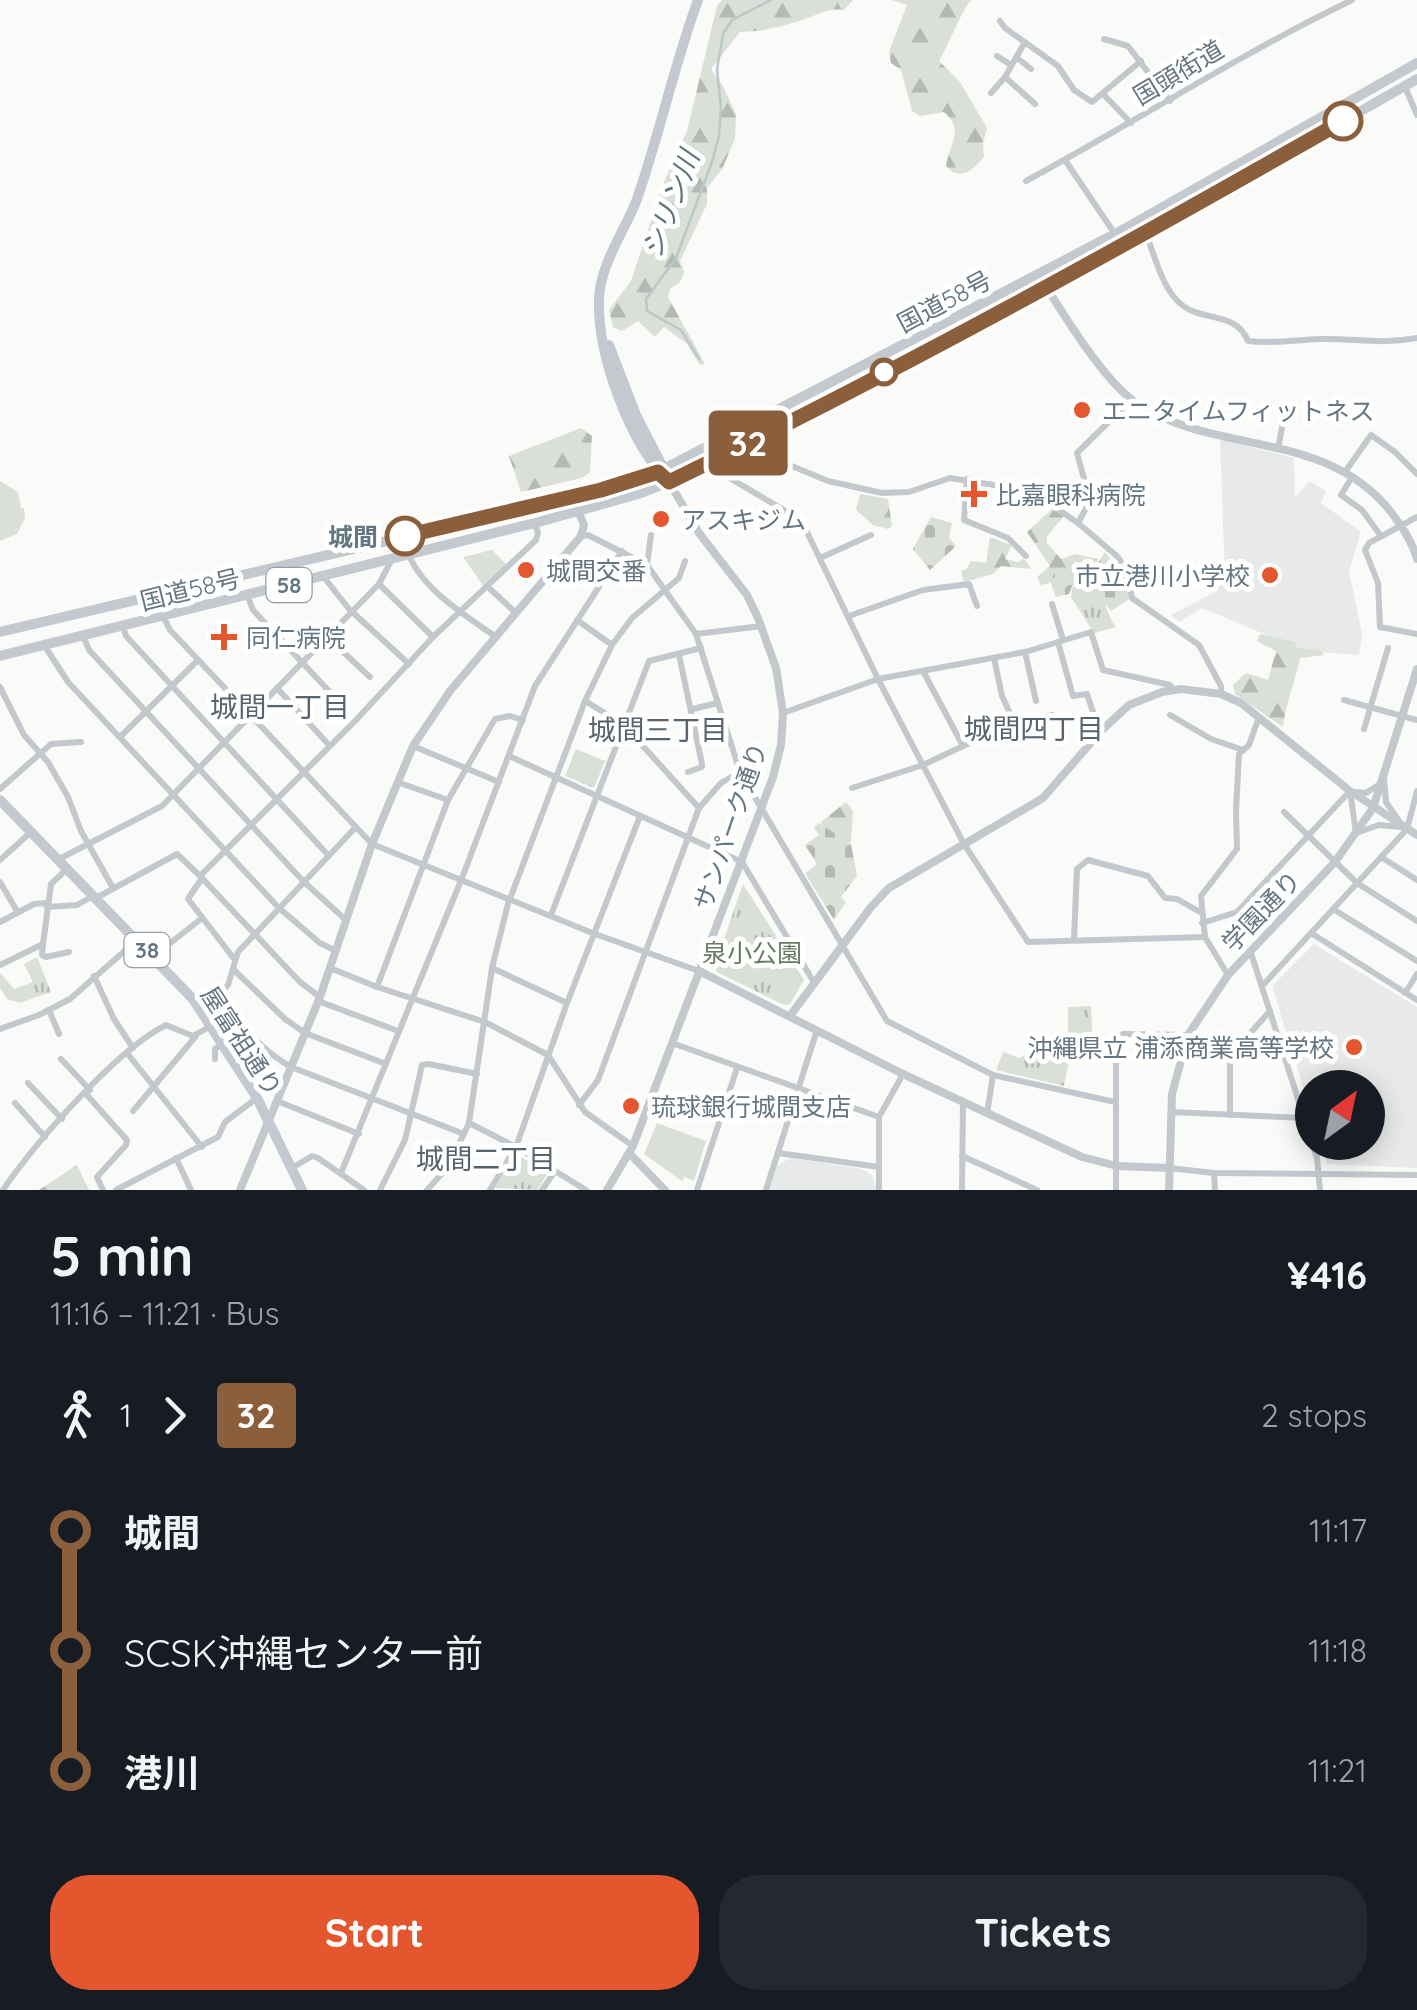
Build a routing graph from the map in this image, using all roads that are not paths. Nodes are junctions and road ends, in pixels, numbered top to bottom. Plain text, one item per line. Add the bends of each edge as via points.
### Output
1 (698, 0) edge
2 (1352, 0) edge
3 (1000, 21) dead end
4 (1104, 39) dead end
5 (1025, 42) junction
6 (997, 56) dead end
7 (1016, 57) junction
8 (1141, 61) junction
9 (1417, 62) edge
10 (1011, 65) junction
11 (1031, 68) dead end
12 (1004, 77) junction
13 (1417, 79) edge
14 (1404, 86) junction
15 (991, 94) dead end
16 (1104, 94) junction
17 (1170, 101) junction
18 (1036, 104) dead end
19 (1417, 115) edge
20 (1131, 123) junction
21 (1065, 160) junction
22 (1026, 181) dead end
23 (1140, 220) junction
24 (1147, 233) junction
25 (1117, 234) junction
26 (1123, 246) junction
27 (1038, 274) junction
28 (1046, 286) junction
29 (952, 320) junction
30 (959, 333) junction
31 (1417, 338) edge
32 (1131, 400) junction
33 (1286, 406) dead end
34 (768, 434) junction
35 (1278, 448) junction
36 (709, 462) junction
37 (662, 470) junction
38 (1417, 474) edge
39 (1348, 475) junction
40 (966, 479) junction
41 (669, 482) junction
42 (578, 511) junction
43 (1417, 518) edge
44 (535, 523) junction
45 (1078, 523) junction
46 (1400, 525) junction
47 (651, 535) dead end
48 (872, 535) dead end
49 (581, 536) junction
50 (1381, 536) junction
51 (622, 551) junction
52 (409, 556) junction
53 (1026, 556) dead end
54 (820, 558) junction
55 (1417, 558) edge
56 (392, 560) junction
57 (684, 561) dead end
58 (647, 564) junction
59 (324, 576) junction
60 (380, 584) junction
61 (488, 587) junction
62 (664, 590) junction
63 (246, 595) junction
64 (1052, 604) dead end
65 (977, 606) dead end
66 (352, 610) junction
67 (461, 612) junction
68 (516, 613) junction
69 (163, 616) junction
70 (849, 616) junction
71 (576, 620) junction
72 (122, 626) junction
73 (762, 626) junction
74 (0, 632) edge
75 (696, 634) junction
76 (1417, 634) edge
77 (83, 635) junction
78 (328, 637) junction
79 (433, 637) junction
80 (496, 637) junction
81 (1061, 641) junction
82 (44, 645) junction
83 (612, 645) junction
84 (701, 648) junction
85 (1388, 648) dead end
86 (1025, 652) junction
87 (679, 655) junction
88 (0, 656) edge
89 (994, 658) junction
90 (198, 660) junction
91 (302, 663) junction
92 (409, 664) junction
93 (1417, 669) edge
94 (923, 671) junction
95 (370, 677) dead end
96 (878, 680) junction
97 (171, 686) junction
98 (0, 687) edge
99 (277, 688) junction
100 (1174, 690) junction
101 (1220, 694) junction
102 (585, 700) junction
103 (1344, 700) dead end
104 (1036, 702) dead end
105 (717, 703) junction
106 (343, 706) dead end
107 (1371, 707) junction
108 (692, 709) junction
109 (146, 712) junction
110 (783, 713) junction
111 (1052, 715) dead end
112 (1170, 715) dead end
113 (1259, 715) junction
114 (250, 716) junction
115 (1403, 716) junction
116 (523, 720) junction
117 (1417, 720) edge
118 (1096, 721) dead end
119 (1014, 722) junction
120 (623, 724) junction
121 (1364, 729) dead end
122 (120, 736) junction
123 (80, 742) dead end
124 (222, 742) junction
125 (329, 746) junction
126 (413, 746) junction
127 (963, 746) junction
128 (1243, 750) junction
129 (40, 753) junction
130 (509, 756) junction
131 (922, 765) junction
132 (197, 768) junction
133 (468, 768) junction
134 (302, 772) junction
135 (688, 772) dead end
136 (740, 772) junction
137 (556, 776) junction
138 (1384, 779) junction
139 (396, 782) junction
140 (498, 782) junction
141 (852, 788) dead end
142 (0, 789) edge
143 (1350, 791) junction
144 (173, 794) junction
145 (1417, 794) edge
146 (597, 796) junction
147 (276, 799) junction
148 (0, 800) edge
149 (448, 800) junction
150 (699, 808) junction
151 (762, 808) junction
152 (1373, 808) junction
153 (1284, 812) dead end
154 (640, 816) junction
155 (250, 824) junction
156 (355, 828) junction
157 (1407, 829) junction
158 (31, 832) junction
159 (1356, 833) junction
160 (1417, 835) edge
161 (1308, 836) junction
162 (688, 837) junction
163 (372, 844) junction
164 (964, 844) junction
165 (90, 845) junction
166 (225, 850) junction
167 (329, 856) junction
168 (1381, 857) junction
169 (0, 860) edge
170 (58, 860) junction
171 (742, 862) junction
172 (1335, 862) junction
173 (425, 863) junction
174 (67, 870) junction
175 (201, 877) junction
176 (462, 878) junction
177 (1417, 880) edge
178 (0, 882) edge
179 (304, 882) junction
180 (1358, 883) junction
181 (112, 888) junction
182 (1258, 892) junction
183 (94, 897) junction
184 (509, 900) junction
185 (47, 905) junction
186 (279, 908) junction
187 (1333, 909) junction
188 (17, 911) junction
189 (1200, 913) junction
190 (551, 916) junction
191 (202, 918) junction
192 (1284, 918) junction
193 (346, 920) junction
194 (1417, 920) edge
195 (0, 922) edge
196 (1202, 923) junction
197 (1310, 933) junction
198 (255, 934) junction
199 (595, 934) junction
200 (1205, 937) junction
201 (1074, 939) junction
202 (137, 940) junction
203 (43, 944) junction
204 (843, 945) junction
205 (69, 952) dead end
206 (336, 952) junction
207 (645, 953) junction
208 (1251, 953) junction
209 (154, 956) junction
210 (1417, 960) edge
211 (236, 961) junction
212 (0, 965) edge
213 (330, 968) junction
214 (492, 968) junction
215 (234, 970) junction
216 (700, 972) junction
217 (1417, 974) edge
218 (1228, 975) junction
219 (94, 976) junction
220 (814, 984) junction
221 (1263, 985) junction
222 (377, 988) junction
223 (1405, 993) junction
224 (413, 998) junction
225 (319, 999) junction
226 (218, 1000) junction
227 (1417, 1000) edge
228 (566, 1003) junction
229 (49, 1010) junction
230 (1270, 1010) junction
231 (204, 1014) junction
232 (790, 1016) junction
233 (485, 1022) junction
234 (212, 1025) junction
235 (0, 1029) edge
236 (817, 1030) junction
237 (398, 1031) junction
238 (305, 1033) junction
239 (59, 1034) dead end
240 (197, 1035) junction
241 (1188, 1036) junction
242 (672, 1043) junction
243 (223, 1044) junction
244 (130, 1051) junction
245 (548, 1054) junction
246 (61, 1059) dead end
247 (215, 1059) dead end
248 (386, 1064) junction
249 (291, 1067) junction
250 (737, 1068) junction
251 (477, 1074) junction
252 (903, 1074) junction
253 (993, 1076) junction
254 (28, 1083) dead end
255 (155, 1086) junction
256 (1295, 1089) edge
257 (798, 1090) junction
258 (88, 1092) junction
259 (258, 1098) junction
260 (372, 1099) junction
261 (277, 1101) junction
262 (1114, 1102) junction
263 (15, 1103) dead end
264 (963, 1103) junction
265 (579, 1105) junction
266 (133, 1111) dead end
267 (1170, 1112) junction
268 (412, 1114) junction
269 (987, 1115) junction
270 (1230, 1115) junction
271 (879, 1117) junction
272 (1295, 1118) edge
273 (62, 1119) junction
274 (270, 1120) junction
275 (469, 1123) junction
276 (359, 1134) junction
277 (464, 1134) junction
278 (45, 1136) junction
279 (202, 1146) junction
280 (516, 1146) junction
281 (631, 1149) junction
282 (778, 1152) junction
283 (962, 1156) junction
284 (176, 1158) junction
285 (1315, 1160) edge
286 (1117, 1166) junction
287 (879, 1167) junction
288 (292, 1168) junction
289 (1169, 1168) junction
290 (555, 1171) junction
291 (1214, 1172) junction
292 (341, 1173) junction
293 (1319, 1173) junction
294 (1417, 1175) edge
295 (1016, 1186) edge
296 (2, 1190) edge
297 (103, 1190) edge
298 (116, 1190) edge
299 (191, 1190) edge
300 (240, 1190) edge
301 (302, 1190) edge
302 (364, 1190) edge
303 (380, 1190) edge
304 (427, 1190) edge
305 (490, 1190) edge
306 (542, 1190) edge
307 (586, 1190) edge
308 (607, 1190) edge
309 (665, 1190) edge
310 (697, 1190) edge
311 (766, 1190) edge
312 (879, 1190) edge
313 (962, 1190) edge
314 (1037, 1190) edge
315 (1116, 1190) edge
316 (1169, 1190) edge
317 (1215, 1190) edge
318 (1320, 1190) edge

1 - 37 main road via 598,304 604,336
2 - 17 street, 国頭街道
3 - 5 street
4 - 8 street via 1128,46
5 - 7 street
5 - 16 street via 1092,102
6 - 10 street
7 - 10 street
7 - 11 street
8 - 16 street
8 - 17 street
9 - 23 main road, 国道58号 / 58
10 - 12 street
12 - 15 street
12 - 18 street
13 - 14 main road, 国道58号 / 58
14 - 19 street
14 - 24 main road, 国道58号 / 58
16 - 20 street
17 - 20 street, 国頭街道
20 - 21 street, 国頭街道
21 - 22 street, 国頭街道
21 - 25 street
23 - 24 street
23 - 25 main road, 国道58号 / 58
24 - 26 main road, 国道58号 / 58
24 - 31 street via 1180,304 1229,320 1248,341
25 - 26 street
25 - 27 main road, 国道58号 / 58
26 - 28 main road, 国道58号 / 58
27 - 28 street
27 - 29 main road, 国道58号 / 58
28 - 30 main road, 国道58号 / 58
28 - 32 street
29 - 30 street
29 - 37 main road, 国道58号 / 58
30 - 34 main road, 国道58号 / 58
32 - 35 street via 1172,421
32 - 45 street via 1077,453 1090,501
33 - 35 street
34 - 36 main road, 国道58号 / 58
34 - 40 street via 787,464 828,482 896,494 942,479
35 - 39 street
36 - 41 main road, 国道58号 / 58
36 - 54 street via 794,516
37 - 41 main road
37 - 74 main road, 国道58号 / 58 via 586,494
38 - 39 street via 1370,435
39 - 46 street
39 - 50 street via 1342,495
40 - 45 street via 1031,491
40 - 53 street via 964,520 1008,538
41 - 42 main road, 国道58号 / 58
41 - 73 street, サンパーク通り
42 - 44 main road, 国道58号 / 58
42 - 49 street
43 - 46 street
44 - 52 main road, 国道58号 / 58
44 - 61 street via 536,540
45 - 101 street via 1122,562 1136,602 1203,650
46 - 50 street
46 - 55 street
47 - 58 street
48 - 54 street
49 - 51 street
49 - 68 street
50 - 76 street via 1364,550 1378,583 1380,627
51 - 58 street
51 - 71 street
52 - 56 main road, 国道58号 / 58
52 - 67 street
54 - 70 street
56 - 59 main road, 国道58号 / 58
56 - 60 street
57 - 62 street via 679,578
58 - 62 street
59 - 63 main road, 国道58号 / 58
59 - 66 street
60 - 66 street
60 - 79 street
61 - 67 street
61 - 68 street
62 - 75 street
62 - 83 street
63 - 69 main road, 国道58号 / 58
63 - 91 street
64 - 81 street
65 - 70 street via 969,584 923,590
66 - 78 street
66 - 92 street
67 - 79 street
67 - 80 street
68 - 80 street
69 - 72 main road, 国道58号 / 58
69 - 90 street
70 - 96 street
71 - 83 street
71 - 116 street via 535,686
72 - 77 main road, 国道58号 / 58
72 - 97 street
73 - 75 street
73 - 110 street, サンパーク通り
75 - 84 street
77 - 82 main road, 国道58号 / 58
77 - 109 street
78 - 91 street
78 - 95 street
79 - 92 street
80 - 126 street
81 - 86 street
81 - 100 street via 1091,632 1103,670
81 - 118 street via 1073,696 1087,694
82 - 88 main road, 国道58号 / 58
82 - 122 street via 60,672
83 - 102 street
84 - 87 street
84 - 105 street
85 - 107 street
86 - 89 street
86 - 104 street
87 - 108 street
87 - 120 street via 649,661
89 - 94 street
89 - 119 street
90 - 97 street
90 - 114 street
91 - 99 street
91 - 106 street
92 - 125 street
93 - 115 street, 学園通り
94 - 96 street
94 - 127 street
96 - 110 street
96 - 131 street
97 - 109 street
97 - 124 street
98 - 129 street
99 - 114 street
99 - 125 street
100 - 101 street
100 - 164 street via 1129,706 1043,798
101 - 113 street
102 - 120 street
102 - 137 street
103 - 107 street
105 - 108 street
105 - 136 street
107 - 115 street
107 - 121 street
108 - 135 street via 702,768
109 - 122 street
109 - 132 street
110 - 151 street, サンパーク通り
111 - 119 street
112 - 128 street
113 - 128 street
113 - 143 street
114 - 124 street
114 - 134 street
115 - 117 street
115 - 138 street, 学園通り
116 - 130 street
116 - 133 street via 495,719
119 - 127 street
120 - 146 street
120 - 150 street
122 - 144 street
123 - 129 street via 52,744
124 - 132 street
124 - 147 street
125 - 134 street
126 - 133 street
126 - 139 street
127 - 131 street
128 - 189 street via 1238,849 1201,896
129 - 142 street
129 - 165 street
130 - 137 street
130 - 140 street
131 - 141 street
131 - 164 street
132 - 144 street
132 - 155 street
133 - 140 street
133 - 149 street
134 - 147 street
134 - 156 street
136 - 150 street
136 - 151 street
137 - 146 street
137 - 184 street
138 - 143 street via 1366,794
138 - 152 street, 学園通り
138 - 157 street via 1386,802
139 - 149 street
139 - 163 street
140 - 176 street
143 - 152 street
143 - 159 street
143 - 161 street
144 - 165 street
144 - 166 street
145 - 157 street
146 - 154 street
146 - 190 street
147 - 155 street
147 - 167 street
148 - 158 main road, 屋富祖通り / 38
149 - 173 street
150 - 162 street
151 - 171 street, サンパーク通り
151 - 204 street
152 - 157 street
152 - 159 street, 学園通り
153 - 161 street
154 - 162 street
154 - 199 street
155 - 166 street
155 - 179 street
156 - 163 street
156 - 167 street
157 - 159 street via 1380,825
157 - 160 street
157 - 168 street
158 - 169 street
158 - 170 main road, 屋富祖通り / 38
159 - 172 street, 学園通り
161 - 172 street
161 - 182 street
162 - 171 street
162 - 207 street
163 - 173 street
163 - 193 street
164 - 201 street via 1028,942
164 - 204 street via 890,888
165 - 170 street
165 - 181 street
166 - 175 street
166 - 186 street
167 - 179 street
168 - 177 street
168 - 180 street
170 - 174 main road, 屋富祖通り / 38
171 - 216 street, サンパーク通り
171 - 220 street
172 - 180 street
172 - 192 street, 学園通り
173 - 176 street
173 - 222 street
174 - 183 main road, 屋富祖通り / 38
174 - 185 street via 51,884
175 - 181 street via 177,854
175 - 191 street via 188,899
175 - 198 street
176 - 184 street
176 - 224 street
178 - 188 street
179 - 186 street
179 - 193 street
180 - 187 street
180 - 194 street
181 - 183 street
182 - 192 street
182 - 196 street via 1237,912
183 - 185 street via 77,905
183 - 202 main road, 屋富祖通り / 38
184 - 190 street
184 - 214 street
185 - 188 street
185 - 203 street
186 - 198 street
186 - 206 street
187 - 197 street
187 - 210 street
188 - 195 street
189 - 196 street
189 - 201 street via 1165,898 1148,876 1088,860 1078,868
190 - 199 street
191 - 209 street
191 - 211 street
192 - 208 street, 学園通り
193 - 206 street
196 - 200 street
197 - 221 street
197 - 223 street
198 - 211 street
198 - 225 street
199 - 207 street
199 - 228 street
200 - 201 street
200 - 218 street
202 - 209 main road, 屋富祖通り / 38
202 - 219 street
203 - 205 street via 46,958
203 - 212 street
204 - 220 street
204 - 253 street via 887,1021
206 - 213 street
207 - 216 street
207 - 265 street via 598,1080
208 - 218 street, 学園通り
208 - 221 street
209 - 231 main road, 屋富祖通り / 38
211 - 215 street
213 - 222 street
213 - 225 street
214 - 228 street
214 - 233 street
215 - 226 street
215 - 238 street
216 - 232 street
216 - 242 street, サンパーク通り
217 - 223 street
218 - 241 street, 学園通り
219 - 229 street
219 - 244 street
220 - 232 street
221 - 230 street
222 - 224 street
223 - 227 street
224 - 233 street
224 - 237 street
225 - 237 street
225 - 238 street
226 - 231 street
226 - 249 street
228 - 245 street
229 - 235 street
229 - 239 street
230 - 256 street
230 - 270 street via 1232,1052
231 - 234 main road, 屋富祖通り / 38
232 - 236 street
233 - 245 street
233 - 251 street
234 - 240 street
234 - 243 main road, 屋富祖通り / 38
236 - 252 street
236 - 257 street
237 - 248 street
238 - 248 street
238 - 249 street
240 - 244 street via 166,1025
240 - 255 street
241 - 262 street via 1119,1036
241 - 267 street, 学園通り
242 - 250 street
242 - 281 street, サンパーク通り
243 - 247 street
243 - 259 main road, 屋富祖通り / 38
244 - 255 street
244 - 258 street
245 - 265 street
245 - 280 street
246 - 258 street
248 - 260 street
249 - 260 street
249 - 261 street
250 - 257 street
250 - 310 street
251 - 268 street via 425,1063
251 - 275 street
252 - 264 street
252 - 271 street
253 - 262 street
253 - 269 street
254 - 273 street
255 - 266 street
255 - 279 street
257 - 271 street
257 - 282 street
258 - 273 street
258 - 297 street via 127,1140 97,1177
259 - 274 main road, 屋富祖通り / 38
259 - 279 street
260 - 268 street
260 - 276 street
261 - 274 street
261 - 276 street
262 - 286 street
263 - 278 street
264 - 269 street
264 - 283 street
265 - 281 street
267 - 270 street
267 - 289 street, 学園通り
268 - 277 street
268 - 303 street
269 - 286 street
270 - 272 street
271 - 287 street
273 - 278 street
274 - 288 main road, 屋富祖通り / 38
274 - 300 street
275 - 277 street
275 - 280 street
276 - 292 street
277 - 304 street
278 - 296 street
279 - 284 street
280 - 290 street
280 - 305 street
281 - 308 street, サンパーク通り
281 - 309 street
282 - 287 street
282 - 311 street
283 - 295 street
283 - 313 street
284 - 298 street
284 - 299 street
285 - 293 street
286 - 289 street
286 - 315 street
287 - 312 street
288 - 292 street via 312,1156
288 - 301 main road, 屋富祖通り / 38
289 - 291 street
289 - 316 street, 学園通り
290 - 306 street
290 - 307 street
291 - 293 street
291 - 317 street
292 - 302 street
293 - 294 street
293 - 318 street
295 - 314 street

